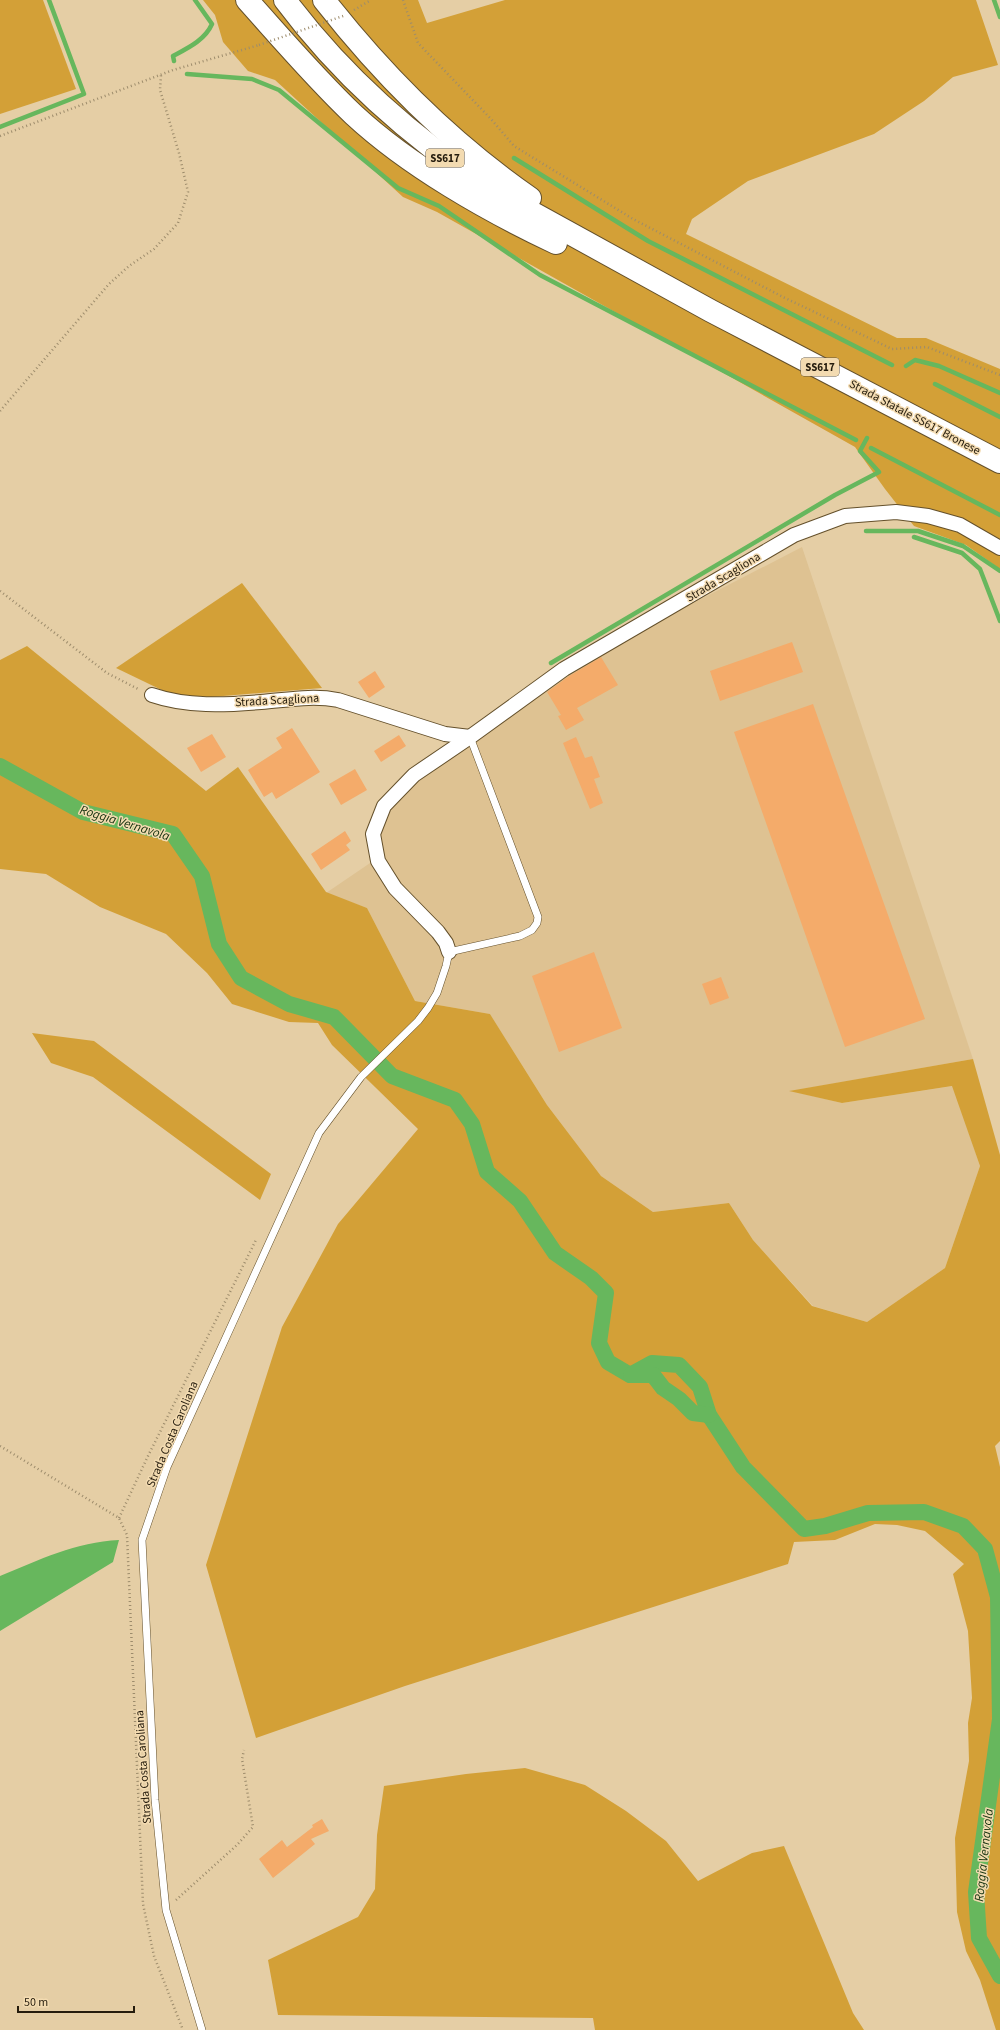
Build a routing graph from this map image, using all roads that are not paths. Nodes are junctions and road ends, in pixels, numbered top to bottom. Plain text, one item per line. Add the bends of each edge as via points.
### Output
1 (247, 0) edge
2 (285, 0) edge
3 (324, 0) edge
4 (640, 272) junction
5 (1000, 462) edge
6 (1000, 548) edge
7 (152, 695) road end
8 (470, 737) junction
9 (449, 952) junction
10 (202, 2030) edge

1 - 4 main road via 317,78 387,143 459,191 527,229 568,248
2 - 4 main road, SS617 via 337,62 414,134 459,169 533,215
3 - 4 main road via 360,44 408,95 476,157 508,183
4 - 5 main road, Strada Statale SS617 Bronese / SS617
6 - 8 street, Strada Scagliona via 960,525 928,516 896,512 845,516 794,535 564,669
7 - 8 street, Strada Scagliona via 196,704 326,698 445,734
8 - 9 street, Strada Scagliona via 414,775 384,806 373,834 378,861 386,875 395,888 438,932
8 - 9 lane via 538,917 532,930 520,936
9 - 10 lane, Strada Costa Caroliana via 437,992 418,1021 361,1077 319,1133 167,1467 142,1540 155,1800 166,1910

